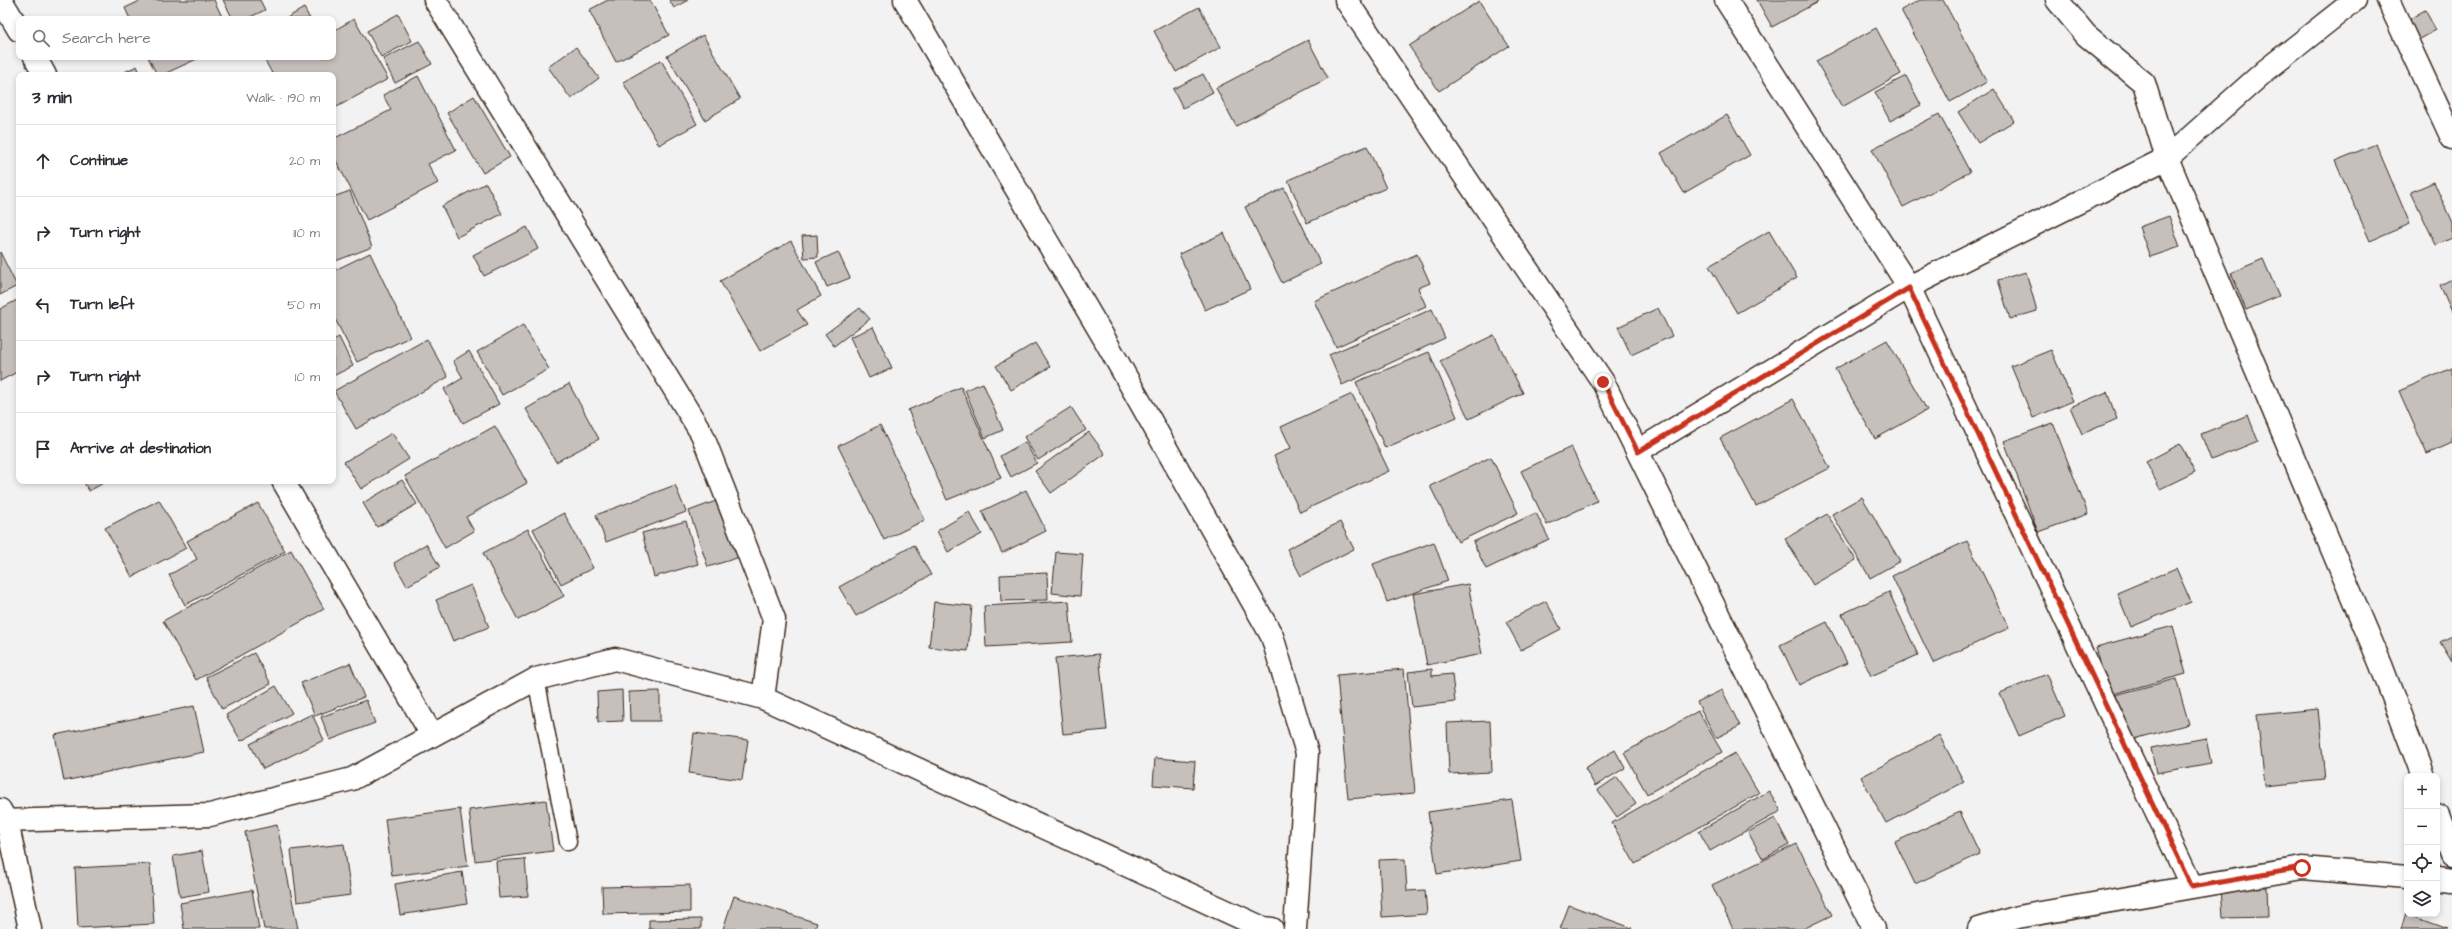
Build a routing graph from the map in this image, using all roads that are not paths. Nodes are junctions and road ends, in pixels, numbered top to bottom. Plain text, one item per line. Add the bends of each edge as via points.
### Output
1 (435, 0) edge
2 (905, 0) edge
3 (1346, 0) edge
4 (1726, 0) edge
5 (2058, 0) edge
6 (2355, 0) edge
7 (2388, 0) edge
8 (3, 2) edge
9 (16, 25) edge
10 (37, 60) edge
11 (43, 72) edge
12 (2452, 138) edge
13 (2167, 158) junction
14 (1909, 288) junction
15 (1638, 452) junction
16 (285, 484) edge
17 (536, 679) junction
18 (764, 698) junction
19 (432, 735) junction
20 (2422, 773) edge
21 (2, 818) edge
22 (2440, 823) edge
23 (568, 842) dead end
24 (2452, 856) edge
25 (2404, 877) edge
26 (2440, 879) edge
27 (2452, 881) edge
28 (2192, 887) junction
29 (30, 929) edge
30 (1272, 929) edge
31 (1294, 929) edge
32 (1874, 929) edge
33 (1979, 929) edge

1 - 18 street via 702,434 774,619
2 - 31 street via 1104,338 1272,636 1307,753
3 - 15 street via 1603,382
4 - 14 street
5 - 13 street via 2086,35 2144,83
6 - 13 street via 2265,71
7 - 12 street
8 - 9 street
10 - 11 street
13 - 14 street
13 - 20 street via 2381,665
14 - 15 street
14 - 28 street
15 - 32 street
16 - 19 street
17 - 18 street via 615,659
17 - 19 street
17 - 23 lane
18 - 30 street via 1255,924
19 - 21 street via 352,779 210,814
21 - 29 street
22 - 24 street
25 - 28 street via 2302,868
26 - 27 street
28 - 33 street via 2018,917

